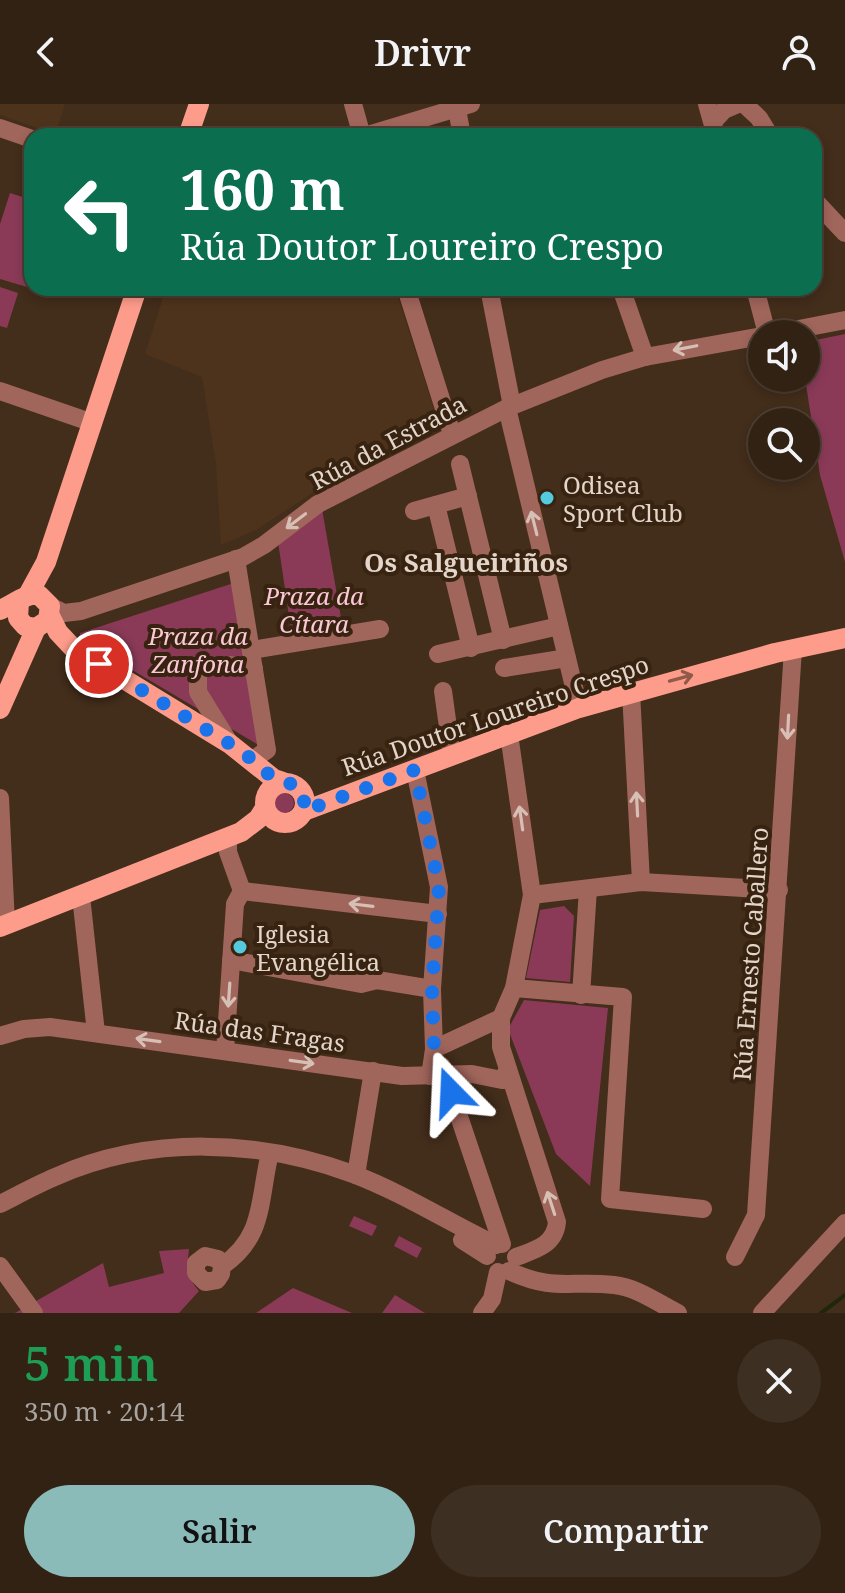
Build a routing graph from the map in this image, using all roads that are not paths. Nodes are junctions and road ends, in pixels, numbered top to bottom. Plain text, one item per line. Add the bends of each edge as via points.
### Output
1 (199, 104) edge
2 (353, 104) edge
3 (707, 104) edge
4 (741, 104) edge
5 (461, 106) edge
6 (714, 121) edge
7 (0, 128) edge
8 (191, 128) edge
9 (360, 128) edge
10 (389, 128) edge
11 (462, 128) edge
12 (765, 128) edge
13 (24, 136) edge
14 (822, 209) edge
15 (845, 233) edge
16 (134, 296) edge
17 (409, 296) edge
18 (490, 296) edge
19 (624, 296) edge
20 (757, 296) edge
21 (763, 320) edge
22 (845, 320) edge
23 (820, 325) edge
24 (748, 338) edge
25 (645, 357) junction
26 (0, 391) edge
27 (510, 407) junction
28 (93, 423) junction
29 (452, 434) junction
30 (460, 464) dead end
31 (468, 496) junction
32 (436, 505) junction
33 (414, 511) dead end
34 (236, 559) junction
35 (32, 613) edge
36 (0, 622) edge
37 (559, 626) junction
38 (380, 629) dead end
39 (845, 638) edge
40 (503, 640) junction
41 (471, 648) junction
42 (793, 649) junction
43 (251, 650) junction
44 (438, 654) dead end
45 (567, 658) junction
46 (504, 668) dead end
47 (254, 669) junction
48 (5, 684) edge
49 (443, 691) dead end
50 (631, 692) junction
51 (579, 708) junction
52 (0, 709) edge
53 (509, 734) junction
54 (230, 744) junction
55 (452, 756) junction
56 (251, 761) junction
57 (415, 770) junction
58 (271, 795) junction
59 (0, 798) edge
60 (304, 811) junction
61 (281, 823) junction
62 (234, 835) junction
63 (641, 882) junction
64 (588, 889) junction
65 (779, 890) junction
66 (242, 891) junction
67 (532, 895) junction
68 (81, 896) junction
69 (438, 914) junction
70 (3, 926) edge
71 (231, 960) junction
72 (514, 988) junction
73 (432, 989) junction
74 (581, 995) junction
75 (501, 1018) junction
76 (96, 1033) junction
77 (0, 1036) edge
78 (434, 1049) junction
79 (225, 1051) junction
80 (508, 1070) junction
81 (373, 1071) junction
82 (438, 1075) junction
83 (268, 1162) junction
84 (356, 1175) junction
85 (482, 1185) junction
86 (0, 1204) edge
87 (703, 1209) dead end
88 (0, 1219) edge
89 (845, 1223) edge
90 (471, 1232) junction
91 (501, 1257) junction
92 (735, 1257) dead end
93 (0, 1266) edge
94 (222, 1266) dead end
95 (34, 1313) edge
96 (482, 1313) edge
97 (678, 1313) edge
98 (762, 1313) edge

1 - 8 main road
2 - 9 street
3 - 6 street
4 - 6 street
4 - 12 street
5 - 10 street
5 - 11 street
7 - 13 street
14 - 15 street
16 - 28 main road
17 - 29 street
18 - 27 street
19 - 25 street
20 - 21 street
22 - 23 street, Rúa da Estrada
24 -> 25 street, Rúa da Estrada
25 - 27 street, Rúa da Estrada
26 - 28 street
27 - 29 street, Rúa da Estrada
37 -> 27 street
28 - 35 main road
29 -> 34 street, Rúa da Estrada via 318,504
30 - 31 street
31 - 32 street
31 - 40 street
32 - 33 street
32 - 41 street
34 - 35 street, Rúa da Estrada via 81,611
34 - 43 street
35 - 36 main road
35 - 48 main road via 25,650
35 - 54 main road via 56,643 73,648
37 - 40 street
37 - 45 street
38 - 43 street
39 - 42 main road, Rúa Doutor Loureiro Crespo
40 - 41 street
41 - 44 street
50 -> 42 main road, Rúa Doutor Loureiro Crespo
42 -> 65 street, Rúa Ernesto Caballero
43 - 47 street
45 - 46 street
45 - 51 street
47 - 54 street via 214,664 198,670 198,692
47 - 56 street via 267,750
48 - 52 main road
49 - 55 street
50 - 51 main road, Rúa Doutor Loureiro Crespo
63 -> 50 street
51 - 53 main road, Rúa Doutor Loureiro Crespo
53 - 55 main road, Rúa Doutor Loureiro Crespo
67 -> 53 street
54 - 56 main road
55 - 57 main road, Rúa Doutor Loureiro Crespo
56 - 58 main road via 274,779
57 - 60 main road, Rúa Doutor Loureiro Crespo
57 - 69 street via 439,887
58 - 60 main road via 300,789
58 - 61 main road via 271,818
58 - 62 main road via 258,819
59 - 70 street
60 - 61 main road via 295,821
61 - 62 main road
62 - 66 street via 228,852
62 - 68 main road
63 - 64 street
63 - 65 street
64 - 67 street
64 - 74 street
65 - 92 street, Rúa Ernesto Caballero via 756,1215
69 -> 66 street
66 - 71 street via 235,904
67 - 72 street
68 - 70 main road
68 - 76 street
69 - 73 street
71 - 73 street via 361,984 377,980
71 -> 79 street
72 - 74 street
72 - 75 street
73 - 78 street
74 - 87 street via 623,997 610,1199
75 - 78 street
75 - 80 street
76 - 77 street, Rúa das Fragas via 50,1027
79 -> 76 street, Rúa das Fragas
78 - 82 street
79 -> 81 street, Rúa das Fragas
80 - 82 street, Rúa das Fragas via 502,1080 485,1074
91 -> 80 street via 544,1246 557,1222
81 - 82 street, Rúa das Fragas
81 - 84 street
82 - 85 street
83 - 88 street via 207,1157 121,1167 62,1185
83 - 91 street via 352,1185
83 - 94 street via 256,1228 244,1249
84 - 86 street via 270,1152 202,1145 96,1163 57,1175
84 - 90 street
85 - 90 street via 478,1193 485,1216
85 - 91 street
89 - 98 street
90 - 91 street
91 - 96 street via 492,1299
91 - 97 street via 534,1282 614,1285
93 - 95 street

